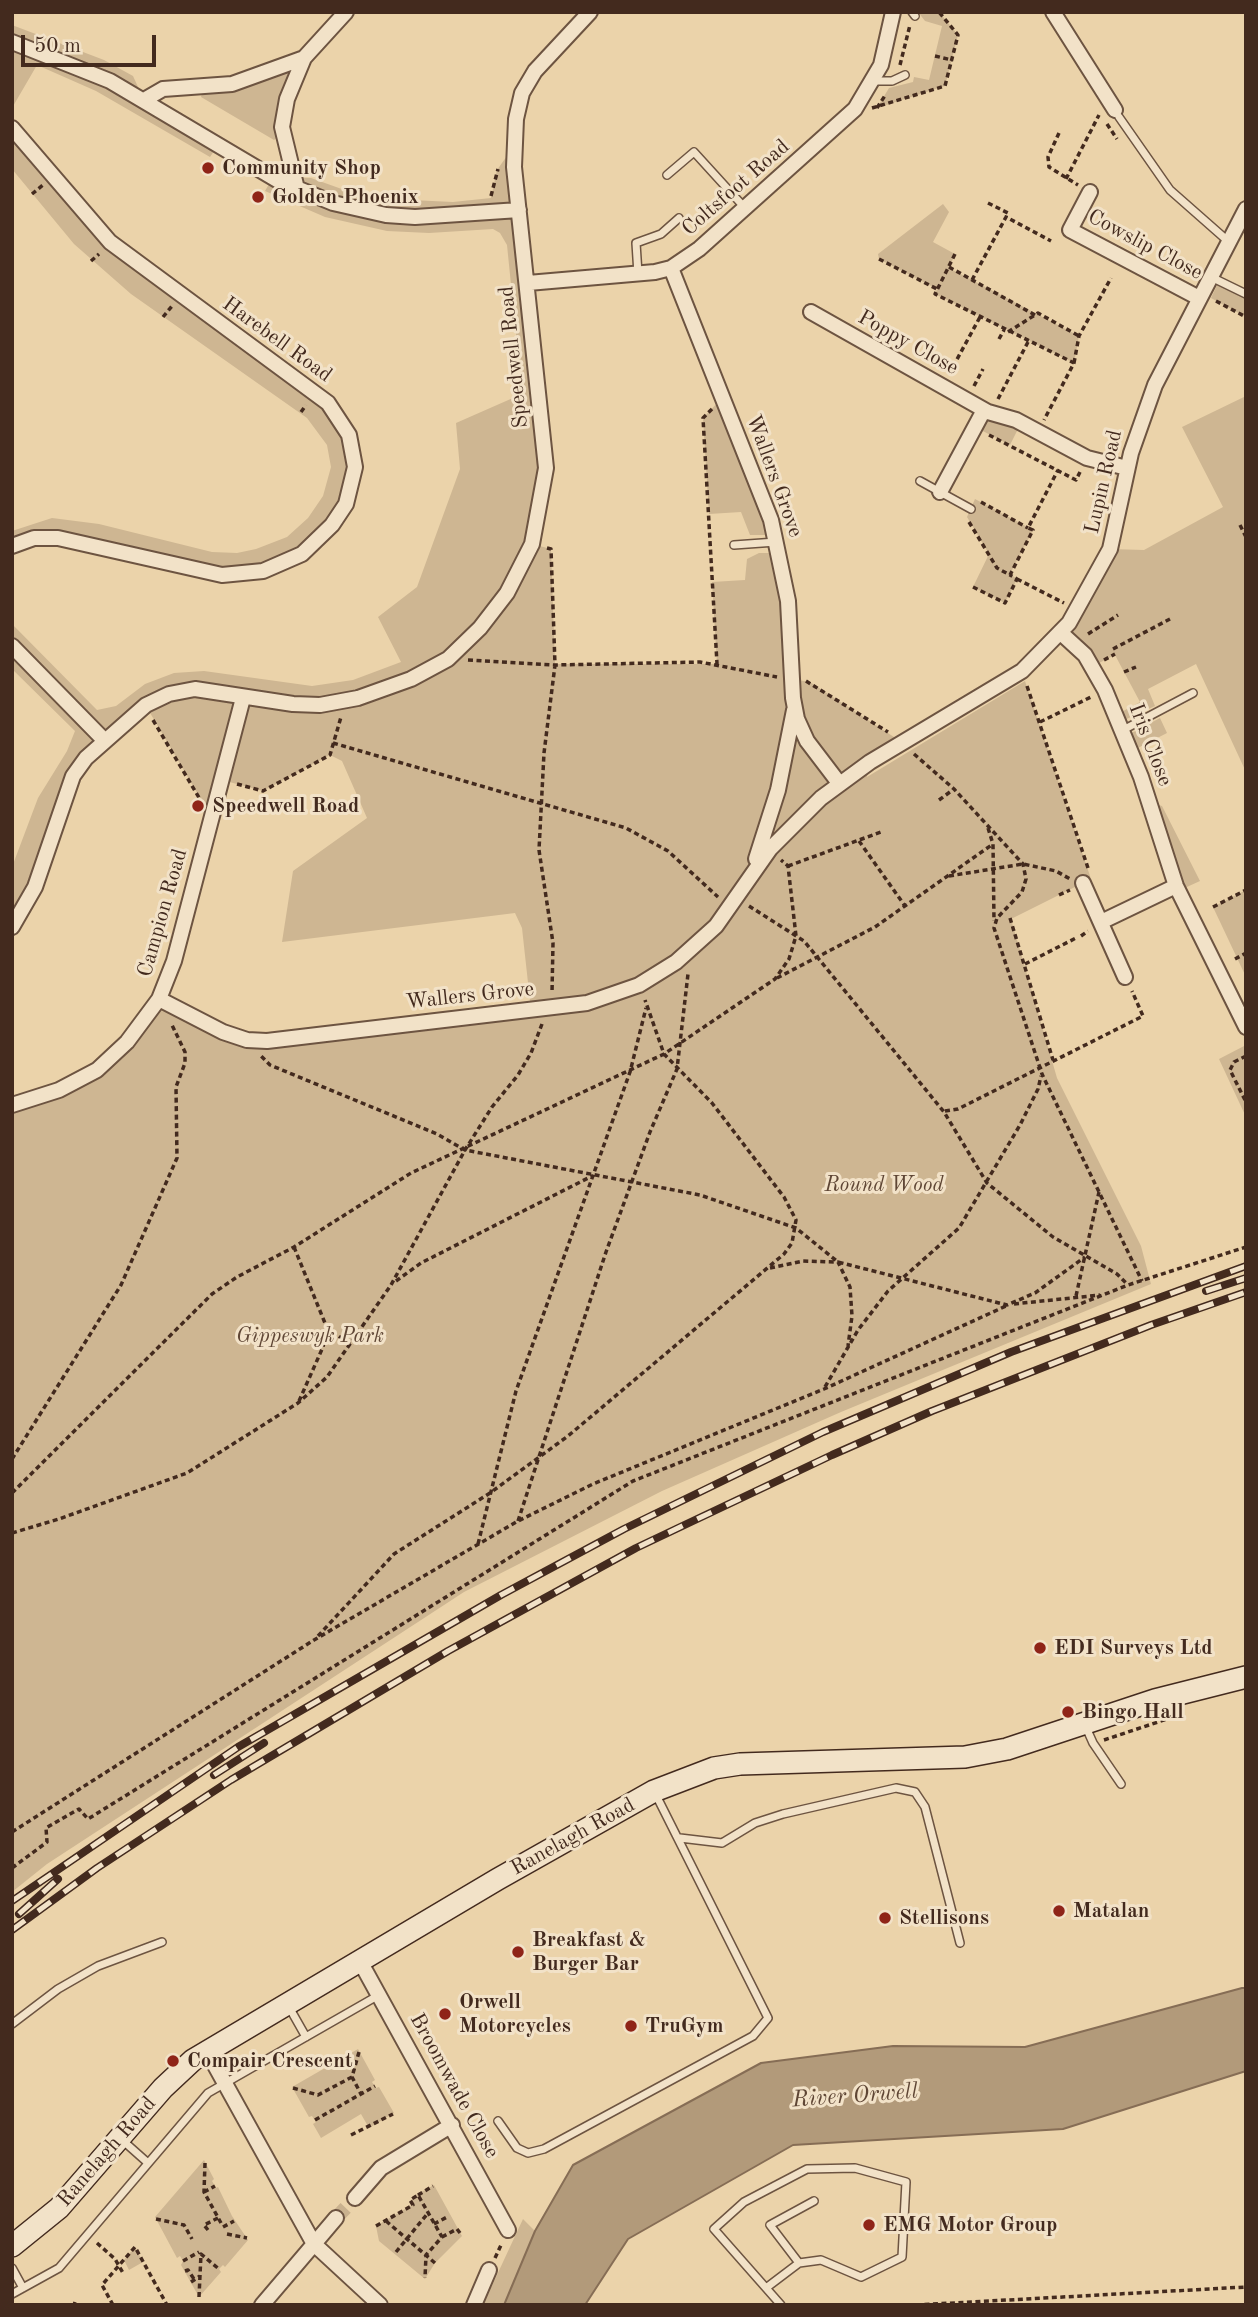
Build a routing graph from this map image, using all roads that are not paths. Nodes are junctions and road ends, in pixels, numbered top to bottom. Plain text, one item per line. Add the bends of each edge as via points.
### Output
1 (346, 12) edge
2 (590, 12) edge
3 (892, 12) edge
4 (1053, 12) edge
5 (12, 42) edge
6 (304, 58) junction
7 (905, 75) dead end
8 (874, 81) junction
9 (144, 100) junction
10 (1111, 113) joint
11 (12, 128) edge
12 (667, 175) dead end
13 (297, 189) junction
14 (1085, 189) road end
15 (745, 208) junction
16 (1246, 209) edge
17 (519, 210) junction
18 (679, 218) dead end
19 (1228, 242) junction
20 (671, 268) junction
21 (638, 274) junction
22 (1211, 277) junction
23 (527, 283) junction
24 (1246, 294) edge
25 (1205, 298) junction
26 (811, 312) dead end
27 (986, 411) junction
28 (1127, 468) junction
29 (920, 481) dead end
30 (940, 492) junction
31 (971, 509) dead end
32 (776, 542) junction
33 (734, 545) dead end
34 (12, 546) edge
35 (1061, 633) junction
36 (12, 646) edge
37 (1193, 693) dead end
38 (243, 698) junction
39 (794, 708) junction
40 (1123, 730) junction
41 (105, 741) junction
42 (839, 783) junction
43 (747, 879) junction
44 (1087, 881) road end
45 (1177, 886) junction
46 (1101, 922) junction
47 (12, 927) edge
48 (1125, 977) road end
49 (159, 999) junction
50 (1246, 1027) edge
51 (12, 1105) edge
52 (1246, 1677) edge
53 (1085, 1725) junction
54 (1121, 1784) dead end
55 (654, 1791) junction
56 (680, 1838) junction
57 (162, 1942) dead end
58 (960, 1943) dead end
59 (361, 1963) junction
60 (379, 1994) junction
61 (288, 2004) junction
62 (12, 2024) edge
63 (306, 2037) junction
64 (207, 2051) junction
65 (225, 2082) junction
66 (498, 2121) dead end
67 (452, 2125) junction
68 (120, 2139) junction
69 (148, 2163) junction
70 (355, 2197) tunnel mouth
71 (814, 2201) dead end
72 (336, 2218) tunnel mouth
73 (508, 2230) road end
74 (314, 2245) junction
75 (12, 2246) edge
76 (799, 2263) junction
77 (12, 2268) edge
78 (489, 2270) road end
79 (23, 2288) junction
80 (766, 2288) junction
81 (12, 2294) edge
82 (262, 2305) edge
83 (380, 2305) edge
84 (474, 2305) edge
85 (781, 2305) edge

1 - 6 street
2 - 17 street, Speedwell Road via 547,54 522,93 514,133
3 - 8 street, Coltsfoot Road via 887,48
4 - 10 street
5 - 9 street via 91,72
6 - 9 street via 232,84 163,89
6 - 13 street via 286,99 282,127
7 - 8 lane
8 - 15 street, Coltsfoot Road via 855,109
9 - 13 street
10 - 19 lane via 1170,190
11 - 34 street, Harebell Road via 110,242 328,403 349,435 355,467 348,497 332,525 302,554 263,571 222,575 58,538 34,538
12 - 15 lane via 694,152
13 - 17 street via 386,215 455,217
14 - 25 street, Cowslip Close via 1070,230
15 - 20 street, Coltsfoot Road via 699,250
16 - 19 street, Lupin Road
17 - 23 street, Speedwell Road
18 - 21 lane via 662,234 636,243
19 - 22 street, Lupin Road
20 - 21 street, Coltsfoot Road
20 - 32 street, Wallers Grove via 765,502
21 - 23 street, Coltsfoot Road
22 - 24 lane
22 - 25 street, Lupin Road
23 - 38 street, Speedwell Road via 546,468 532,544 495,610 448,659 395,687 346,701 293,704
25 - 28 street, Lupin Road via 1155,385
26 - 27 street, Poppy Close
27 - 28 street, Poppy Close via 1016,420 1087,458
27 - 30 street
28 - 35 street, Lupin Road via 1110,549
29 - 30 lane
30 - 31 lane
32 - 33 lane
32 - 39 street, Wallers Grove via 789,611
35 - 40 street, Iris Close via 1085,655
35 - 42 street, Lupin Road via 1022,671
36 - 41 street
37 - 40 lane
38 - 41 street, Speedwell Road via 205,690 172,693 146,705
38 - 49 street, Campion Road via 174,961
39 - 42 street, Wallers Grove via 807,741
39 - 43 street, Wallers Grove via 772,812
40 - 45 street, Iris Close
41 - 47 street, Speedwell Road via 73,776 34,887
42 - 43 street, Wallers Grove via 783,834
43 - 49 street, Wallers Grove via 691,951 639,985 587,1003 258,1041 223,1032
44 - 46 street
45 - 46 street
45 - 50 street, Iris Close
46 - 48 street
49 - 51 street, Campion Road via 127,1042 97,1070 58,1090
52 - 53 main road, Ranelagh Road via 1155,1700
53 - 54 lane
53 - 55 main road, Ranelagh Road via 1007,1749 965,1756 740,1764 714,1768
55 - 56 lane
55 - 59 main road, Ranelagh Road
56 - 58 lane via 722,1843 755,1823 783,1814 896,1788 915,1792 925,1807
56 - 66 lane via 765,2008 768,2018 761,2029 533,2153 517,2148
57 - 62 lane via 98,1966
59 - 60 street, Broomwade Close
59 - 61 main road, Ranelagh Road
60 - 63 lane
60 - 67 street, Broomwade Close
61 - 63 lane
61 - 64 main road, Ranelagh Road
63 - 65 lane
64 - 65 street
64 - 68 main road, Ranelagh Road via 172,2078
65 - 69 lane via 208,2093
65 - 74 street
67 - 70 street via 381,2168
67 - 73 street, Broomwade Close
68 - 69 lane
68 - 75 main road, Ranelagh Road via 52,2216
69 - 79 lane via 59,2268
71 - 76 lane via 770,2225
72 - 74 street
74 - 82 street
74 - 83 street
76 - 80 lane
76 - 80 lane via 821,2260 860,2277 902,2257 905,2182 855,2168 807,2169 744,2202 714,2229
77 - 79 lane
78 - 84 street
79 - 81 lane
80 - 85 lane

